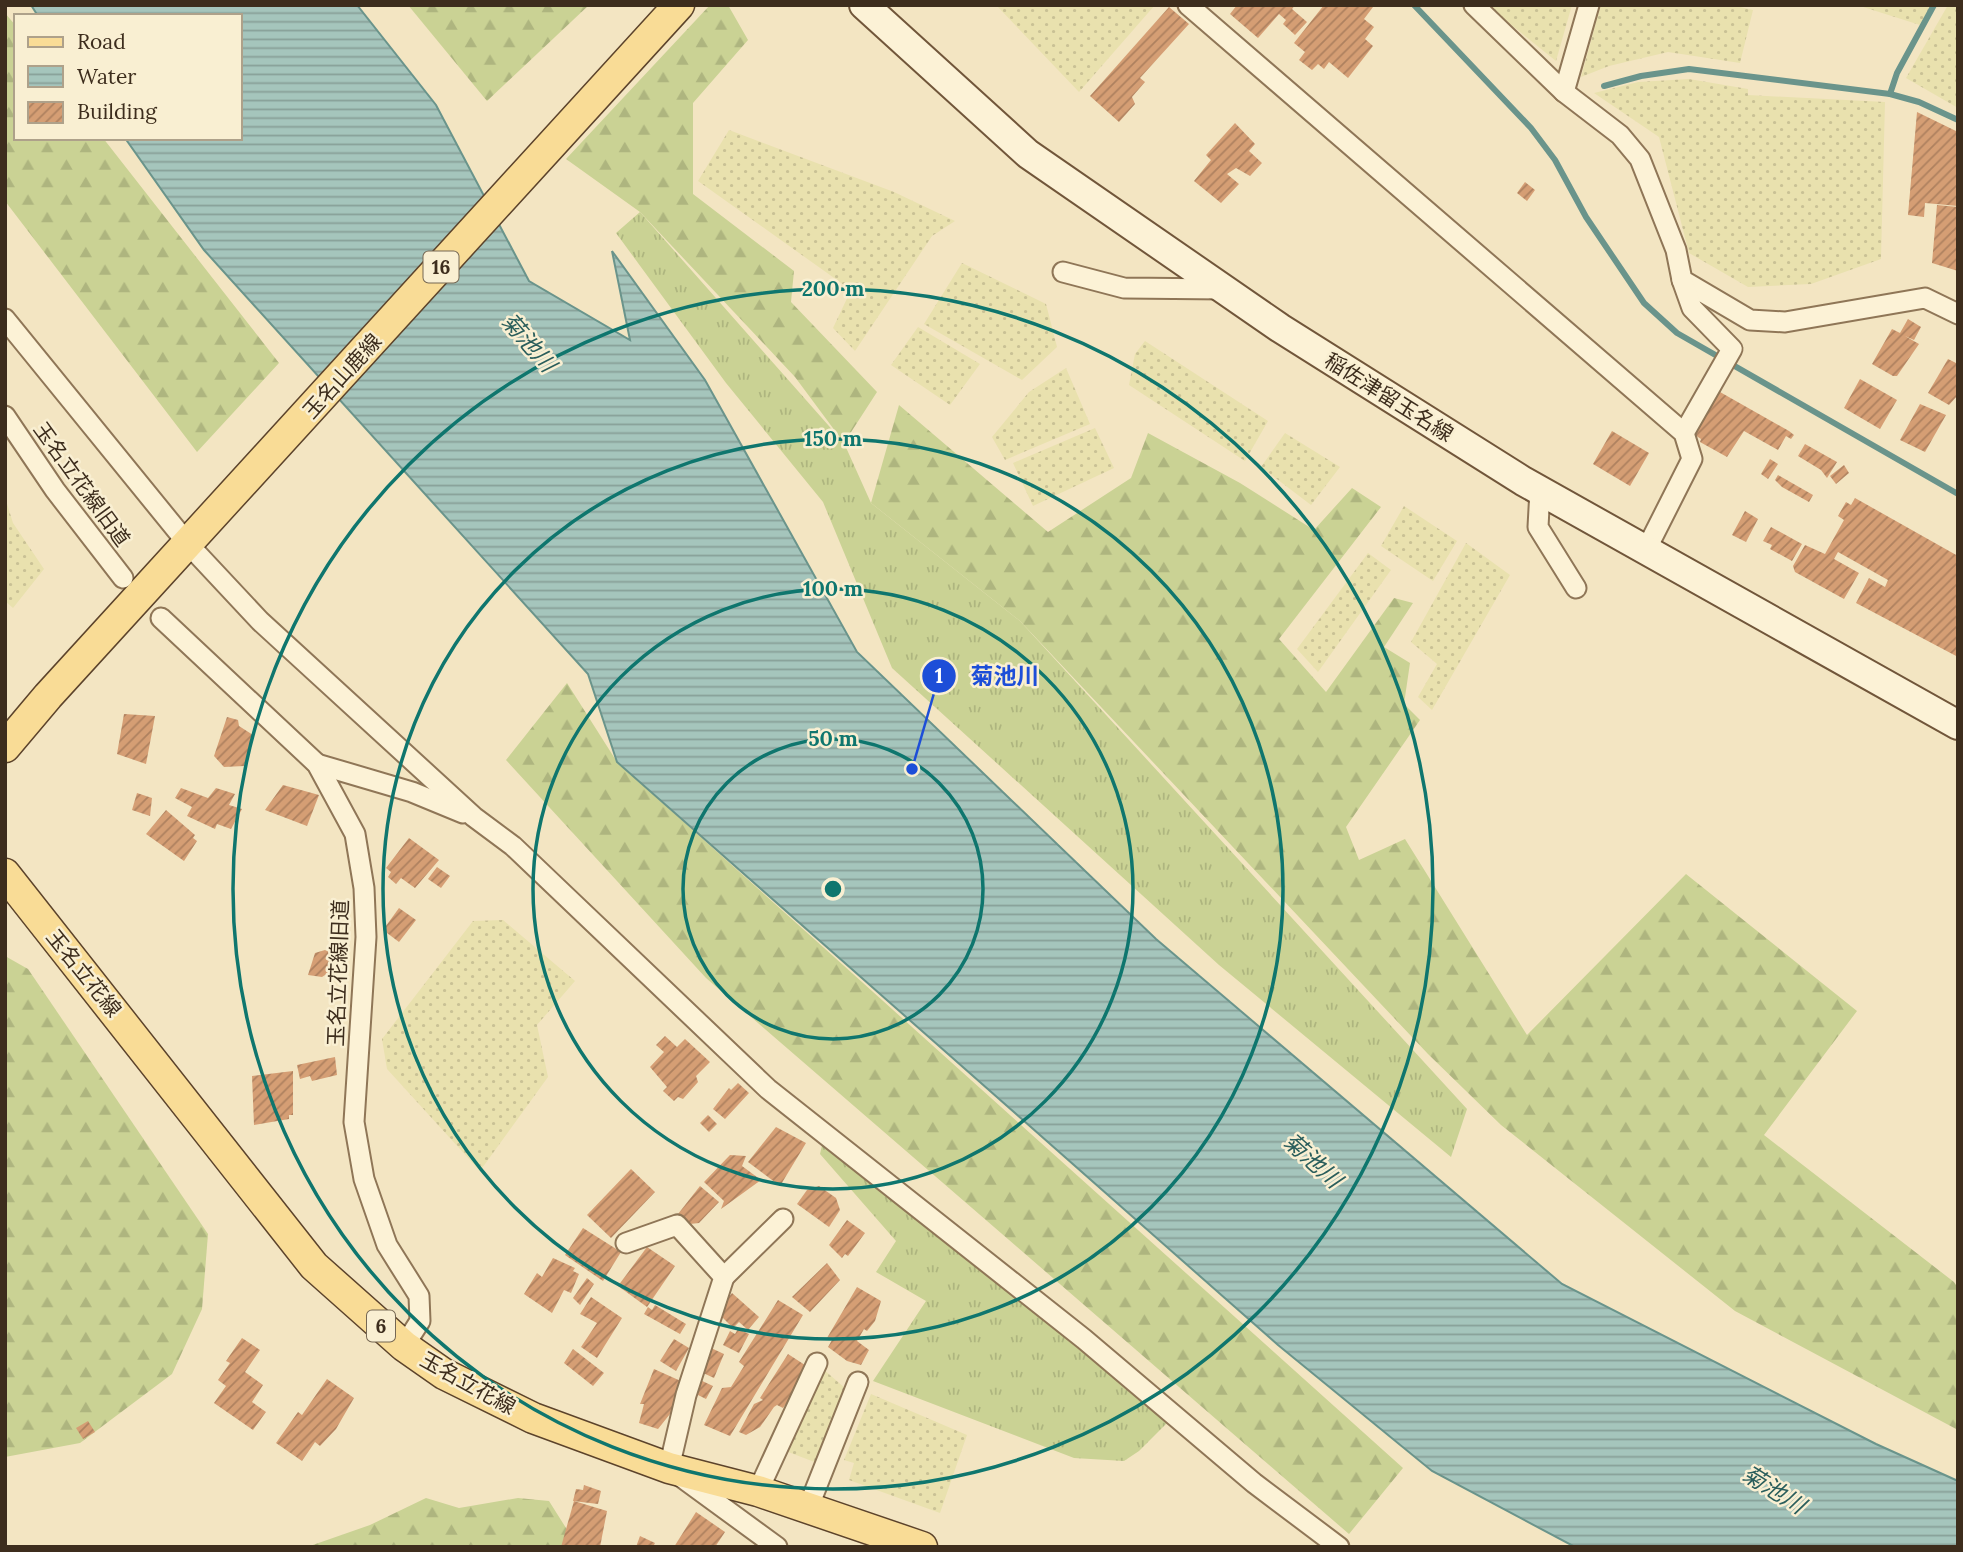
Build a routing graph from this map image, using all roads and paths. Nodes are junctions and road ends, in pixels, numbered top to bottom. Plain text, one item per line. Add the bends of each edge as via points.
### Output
1 (679, 5) edge
2 (864, 5) edge
3 (1188, 5) edge
4 (1474, 5) edge
5 (1589, 5) edge
6 (1564, 92) junction
7 (1063, 272) dead end
8 (1682, 280) junction
9 (1225, 289) junction
10 (1958, 314) edge
11 (5, 319) edge
12 (5, 416) edge
13 (1684, 433) junction
14 (1540, 490) junction
15 (195, 537) junction
16 (1646, 550) junction
17 (124, 578) dead end
18 (1576, 588) dead end
19 (161, 618) dead end
20 (1958, 726) edge
21 (5, 747) edge
22 (317, 764) junction
23 (474, 817) junction
24 (5, 874) edge
25 (783, 1219) dead end
26 (626, 1243) dead end
27 (724, 1277) junction
28 (404, 1346) junction
29 (817, 1363) dead end
30 (858, 1382) dead end
31 (669, 1468) junction
32 (758, 1491) junction
33 (808, 1508) junction
34 (777, 1547) edge
35 (922, 1547) edge
36 (1339, 1547) edge

1 - 15 main road, 玉名山鹿線 / 16
2 - 9 main road, 稲佐津留玉名線 via 1028,153
3 - 13 street
4 - 6 street
5 - 6 street
6 - 8 street via 1620,135 1640,159 1676,250
7 - 9 street via 1124,288
8 - 10 street via 1750,320 1785,321 1924,298
8 - 13 street via 1692,308 1732,349
9 - 14 main road, 稲佐津留玉名線
11 - 15 street
12 - 17 street, 玉名立花線旧道 via 55,490
13 - 16 street via 1692,459
14 - 16 main road, 稲佐津留玉名線
14 - 18 street via 1538,527
15 - 21 main road, 玉名山鹿線 / 16
15 - 23 street via 260,621
16 - 20 main road, 稲佐津留玉名線
19 - 22 street, 玉名立花線旧道
22 - 23 street via 412,792
22 - 28 street, 玉名立花線旧道 via 355,834 364,888 366,937 354,1122 364,1178 387,1245 419,1296 420,1321
23 - 36 street via 513,846 768,1089
24 - 28 main road, 玉名立花線 / 6 via 314,1266
25 - 27 street
26 - 27 street via 677,1225
27 - 31 street via 686,1395
28 - 31 main road, 玉名立花線 / 6 via 444,1374 533,1418
29 - 32 street
30 - 33 street
31 - 32 main road, 玉名立花線 / 6
31 - 34 street, 6
32 - 33 main road, 玉名立花線 / 6
33 - 35 main road, 玉名立花線 / 6

